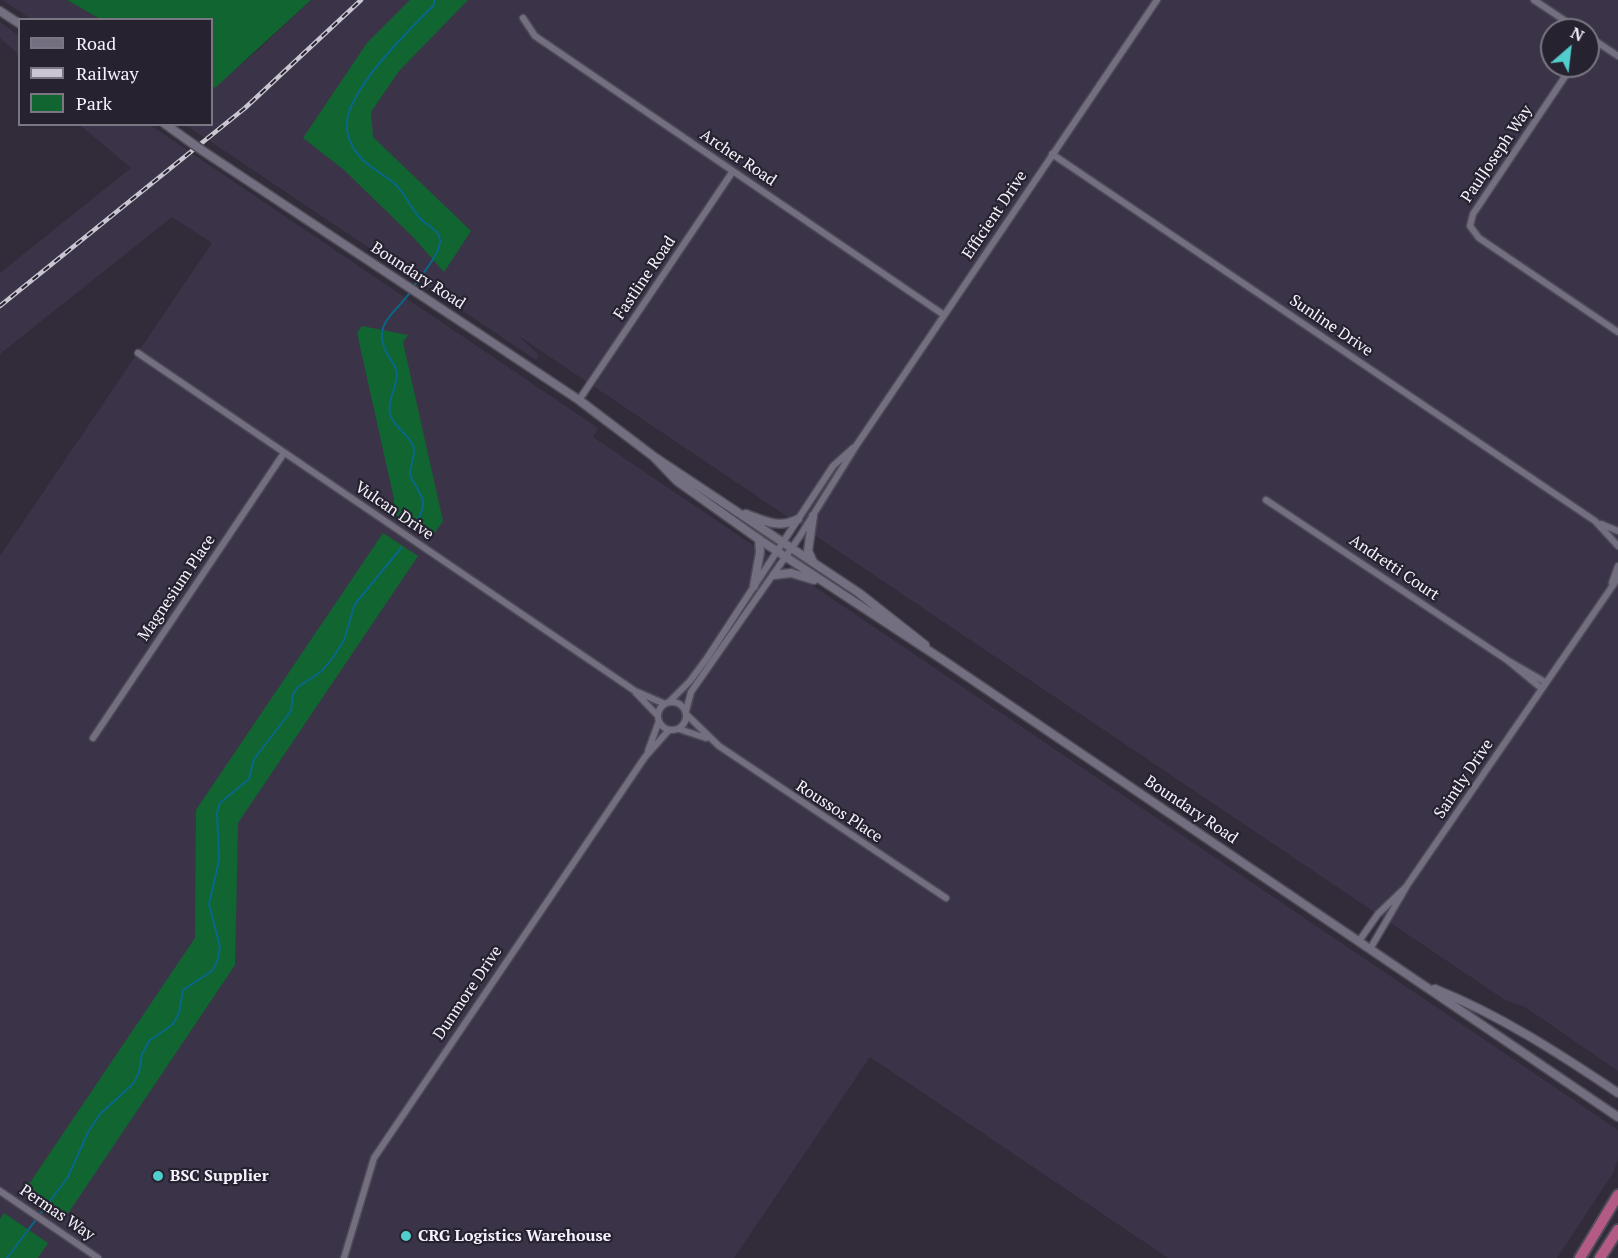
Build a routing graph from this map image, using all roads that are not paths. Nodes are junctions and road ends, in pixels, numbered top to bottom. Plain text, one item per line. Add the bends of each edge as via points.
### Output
1 (1157, 0) edge
2 (1534, 0) edge
3 (1544, 3) edge
4 (0, 11) edge
5 (522, 18) dead end
6 (1563, 18) edge
7 (18, 23) edge
8 (1600, 46) edge
9 (1618, 57) edge
10 (1564, 78) edge
11 (168, 126) edge
12 (1052, 154) junction
13 (733, 171) junction
14 (944, 315) junction
15 (1618, 332) edge
16 (138, 353) dead end
17 (579, 400) junction
18 (856, 446) junction
19 (284, 453) junction
20 (653, 456) junction
21 (1266, 500) dead end
22 (729, 507) junction
23 (813, 516) junction
24 (798, 519) junction
25 (1595, 521) junction
26 (1618, 531) edge
27 (759, 539) junction
28 (782, 542) junction
29 (1618, 546) edge
30 (791, 549) junction
31 (776, 551) junction
32 (786, 557) junction
33 (814, 563) junction
34 (1618, 566) edge
35 (774, 575) junction
36 (1615, 581) edge
37 (754, 586) junction
38 (831, 587) junction
39 (943, 660) junction
40 (1543, 685) junction
41 (635, 691) junction
42 (667, 703) junction
43 (686, 713) junction
44 (658, 719) junction
45 (679, 729) junction
46 (669, 730) junction
47 (93, 738) dead end
48 (719, 746) junction
49 (645, 757) junction
50 (1408, 884) junction
51 (946, 898) dead end
52 (1359, 941) junction
53 (1370, 949) junction
54 (1423, 984) junction
55 (1490, 1015) junction
56 (1497, 1034) junction
57 (1618, 1093) edge
58 (1618, 1117) edge
59 (0, 1191) edge
60 (1618, 1195) edge
61 (1618, 1230) edge
62 (98, 1258) edge
63 (344, 1258) edge
64 (1580, 1258) edge
65 (1600, 1258) edge

1 - 12 street, Efficient Drive
2 - 3 street
3 - 6 street
4 - 7 main road
5 - 13 street, Archer Road via 535,36
8 - 9 street
10 - 15 street, PaulJoseph Way via 1473,214 1470,226 1479,238
11 - 17 main road, Boundary Road, bridge
12 - 14 street, Efficient Drive
12 - 25 street, Sunline Drive
13 - 14 street, Archer Road
13 - 17 street, Fastline Road
14 - 18 street, Efficient Drive
16 - 19 street, Vulcan Drive
17 - 20 main road, Boundary Road
18 - 23 street, Efficient Drive
18 - 24 street, Efficient Drive via 833,466
19 - 41 street, Vulcan Drive
19 - 47 street, Magnesium Place
20 - 22 main road, Boundary Road
20 - 27 main road, Boundary Road via 677,481
21 - 40 street, Andretti Court
22 - 24 main road via 777,525
22 - 28 main road, Boundary Road
23 - 30 street, Efficient Drive
23 - 33 main road via 808,551
24 - 28 street, Efficient Drive
25 - 26 street, Sunline Drive
25 - 29 street, Sunline Drive
27 - 31 main road, Boundary Road
27 - 37 main road
28 - 30 main road, Boundary Road
28 - 31 street
30 - 32 street
30 - 33 main road, Boundary Road
31 - 32 main road, Boundary Road
31 - 37 street
32 - 35 street
32 - 38 main road, Boundary Road
33 - 39 main road, Boundary Road via 859,593
34 - 36 street, Saintly Drive
35 - 38 main road via 803,575
35 - 43 street via 691,692
36 - 40 street, Saintly Drive
37 - 42 street via 690,681
38 - 39 main road, Boundary Road
39 - 52 main road, Boundary Road
40 - 50 street, Saintly Drive
41 - 42 street, Vulcan Drive
41 - 44 street, Vulcan Drive
42 - 43 street via 681,705
42 - 44 street
43 - 45 street via 685,723
43 - 48 street, Roussos Place
44 - 46 street
44 - 49 street, Dunmore Drive
45 - 46 street
45 - 48 street, Roussos Place via 701,735
46 - 49 street, Dunmore Drive
48 - 51 street, Roussos Place
49 - 63 street, Dunmore Drive via 374,1158
50 - 52 street, Saintly Drive via 1378,914
50 - 53 street, Saintly Drive
52 - 53 main road, Boundary Road
53 - 54 main road, Boundary Road
54 - 55 main road, Boundary Road
54 - 56 main road, Boundary Road
55 - 56 main road via 1487,1020
55 - 57 main road, Boundary Road
56 - 58 main road, Boundary Road
59 - 62 street, Permas Way
60 - 64 highway
61 - 65 highway

